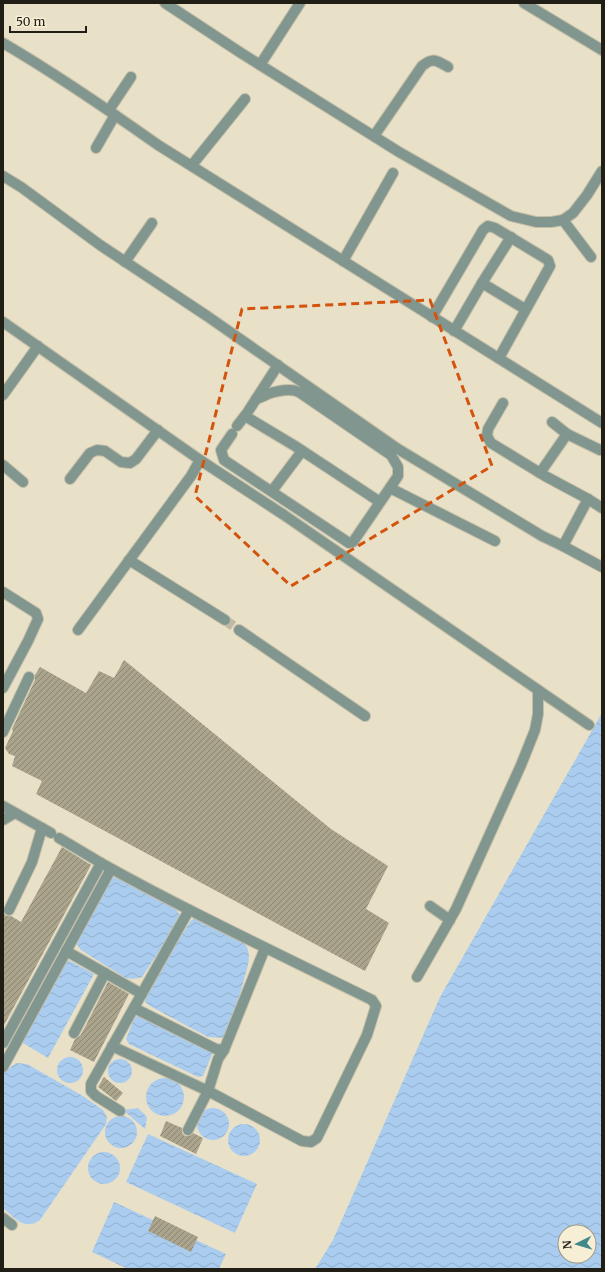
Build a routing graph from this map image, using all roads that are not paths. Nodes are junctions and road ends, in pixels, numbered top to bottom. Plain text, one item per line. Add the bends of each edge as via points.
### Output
1 (165, 3) edge
2 (300, 3) edge
3 (524, 3) edge
4 (3, 43) edge
5 (602, 50) edge
6 (260, 65) junction
7 (448, 66) dead end
8 (131, 77) dead end
9 (245, 99) dead end
10 (112, 113) junction
11 (374, 136) junction
12 (96, 148) dead end
13 (192, 166) junction
14 (602, 171) edge
15 (393, 173) dead end
16 (3, 176) edge
17 (563, 220) junction
18 (152, 223) dead end
19 (511, 237) junction
20 (591, 257) dead end
21 (343, 260) junction
22 (125, 262) junction
23 (482, 283) junction
24 (525, 309) junction
25 (432, 317) junction
26 (3, 322) edge
27 (454, 331) junction
28 (38, 346) junction
29 (499, 358) junction
30 (278, 365) junction
31 (3, 395) edge
32 (256, 400) junction
33 (503, 403) dead end
34 (247, 413) junction
35 (552, 422) dead end
36 (602, 423) edge
37 (158, 430) junction
38 (567, 434) junction
39 (600, 450) dead end
40 (302, 451) junction
41 (200, 460) junction
42 (3, 465) edge
43 (540, 473) junction
44 (70, 479) dead end
45 (23, 482) dead end
46 (390, 488) junction
47 (272, 492) junction
48 (588, 499) junction
49 (380, 502) junction
50 (602, 508) edge
51 (495, 541) dead end
52 (563, 546) junction
53 (129, 560) junction
54 (602, 567) edge
55 (3, 592) edge
56 (225, 620) tunnel mouth
57 (78, 630) dead end
58 (239, 630) tunnel mouth
59 (29, 677) dead end
60 (3, 688) edge
61 (538, 690) junction
62 (365, 716) dead end
63 (586, 724) dead end
64 (3, 732) edge
65 (3, 806) edge
66 (15, 813) junction
67 (3, 820) edge
68 (51, 833) junction
69 (101, 863) junction
70 (111, 869) junction
71 (430, 906) dead end
72 (9, 910) dead end
73 (189, 910) junction
74 (450, 920) junction
75 (265, 948) junction
76 (66, 951) junction
77 (105, 973) junction
78 (416, 977) dead end
79 (142, 994) junction
80 (134, 1008) junction
81 (74, 1033) dead end
82 (3, 1043) edge
83 (112, 1046) junction
84 (224, 1050) junction
85 (3, 1067) edge
86 (208, 1091) junction
87 (120, 1111) dead end
88 (188, 1130) dead end
89 (3, 1218) edge
90 (12, 1225) dead end

1 - 6 street
2 - 6 street
3 - 5 street
4 - 10 street
6 - 11 street
7 - 11 street via 436,60 428,61 422,66
8 - 10 street
9 - 13 street
10 - 12 street
10 - 13 street
11 - 17 street via 511,216 536,222
13 - 21 street
14 - 17 street via 573,213
15 - 21 street
16 - 22 street
17 - 20 street
18 - 22 street
19 - 23 street
19 - 24 street via 548,260 550,266
19 - 25 street via 488,226 483,230
21 - 25 street
22 - 30 street
23 - 24 street
23 - 27 street
24 - 29 street
25 - 27 street
26 - 28 street
27 - 29 street
28 - 31 street
28 - 37 street
29 - 36 street
30 - 32 street
30 - 52 street via 398,449 542,536
32 - 34 street
32 - 46 street via 286,390 299,392 391,455 399,471
33 - 43 street via 488,429 487,436 491,443
34 - 40 street
34 - 47 street via 222,450 224,460
35 - 38 street
37 - 41 street
37 - 44 street via 130,463 121,462 105,451 97,450 90,453
38 - 39 street
38 - 43 street
40 - 47 street
40 - 49 street
41 - 53 street
41 - 61 street
42 - 45 street
43 - 48 street
46 - 49 street
46 - 51 street
47 - 49 street via 349,543 353,542
48 - 50 street
48 - 52 street
52 - 54 street
53 - 56 street
53 - 57 street
55 - 60 street via 36,613 38,619
58 - 62 street
59 - 64 street
61 - 63 street
61 - 74 street via 535,730
65 - 66 street
66 - 67 street
66 - 68 street
68 - 69 street
68 - 72 street via 32,862
69 - 70 street
69 - 82 street
70 - 73 street
70 - 76 street
71 - 74 street
73 - 75 street
73 - 79 street
74 - 78 street
75 - 84 street
75 - 86 street via 372,1000 376,1006 368,1034 317,1138 311,1142 302,1141
76 - 77 street
76 - 85 street
77 - 79 street
77 - 81 street
79 - 80 street
80 - 83 street
80 - 84 street via 216,1049
83 - 86 street
83 - 87 street via 91,1084 91,1091
84 - 86 street via 218,1059
86 - 88 street
89 - 90 street

